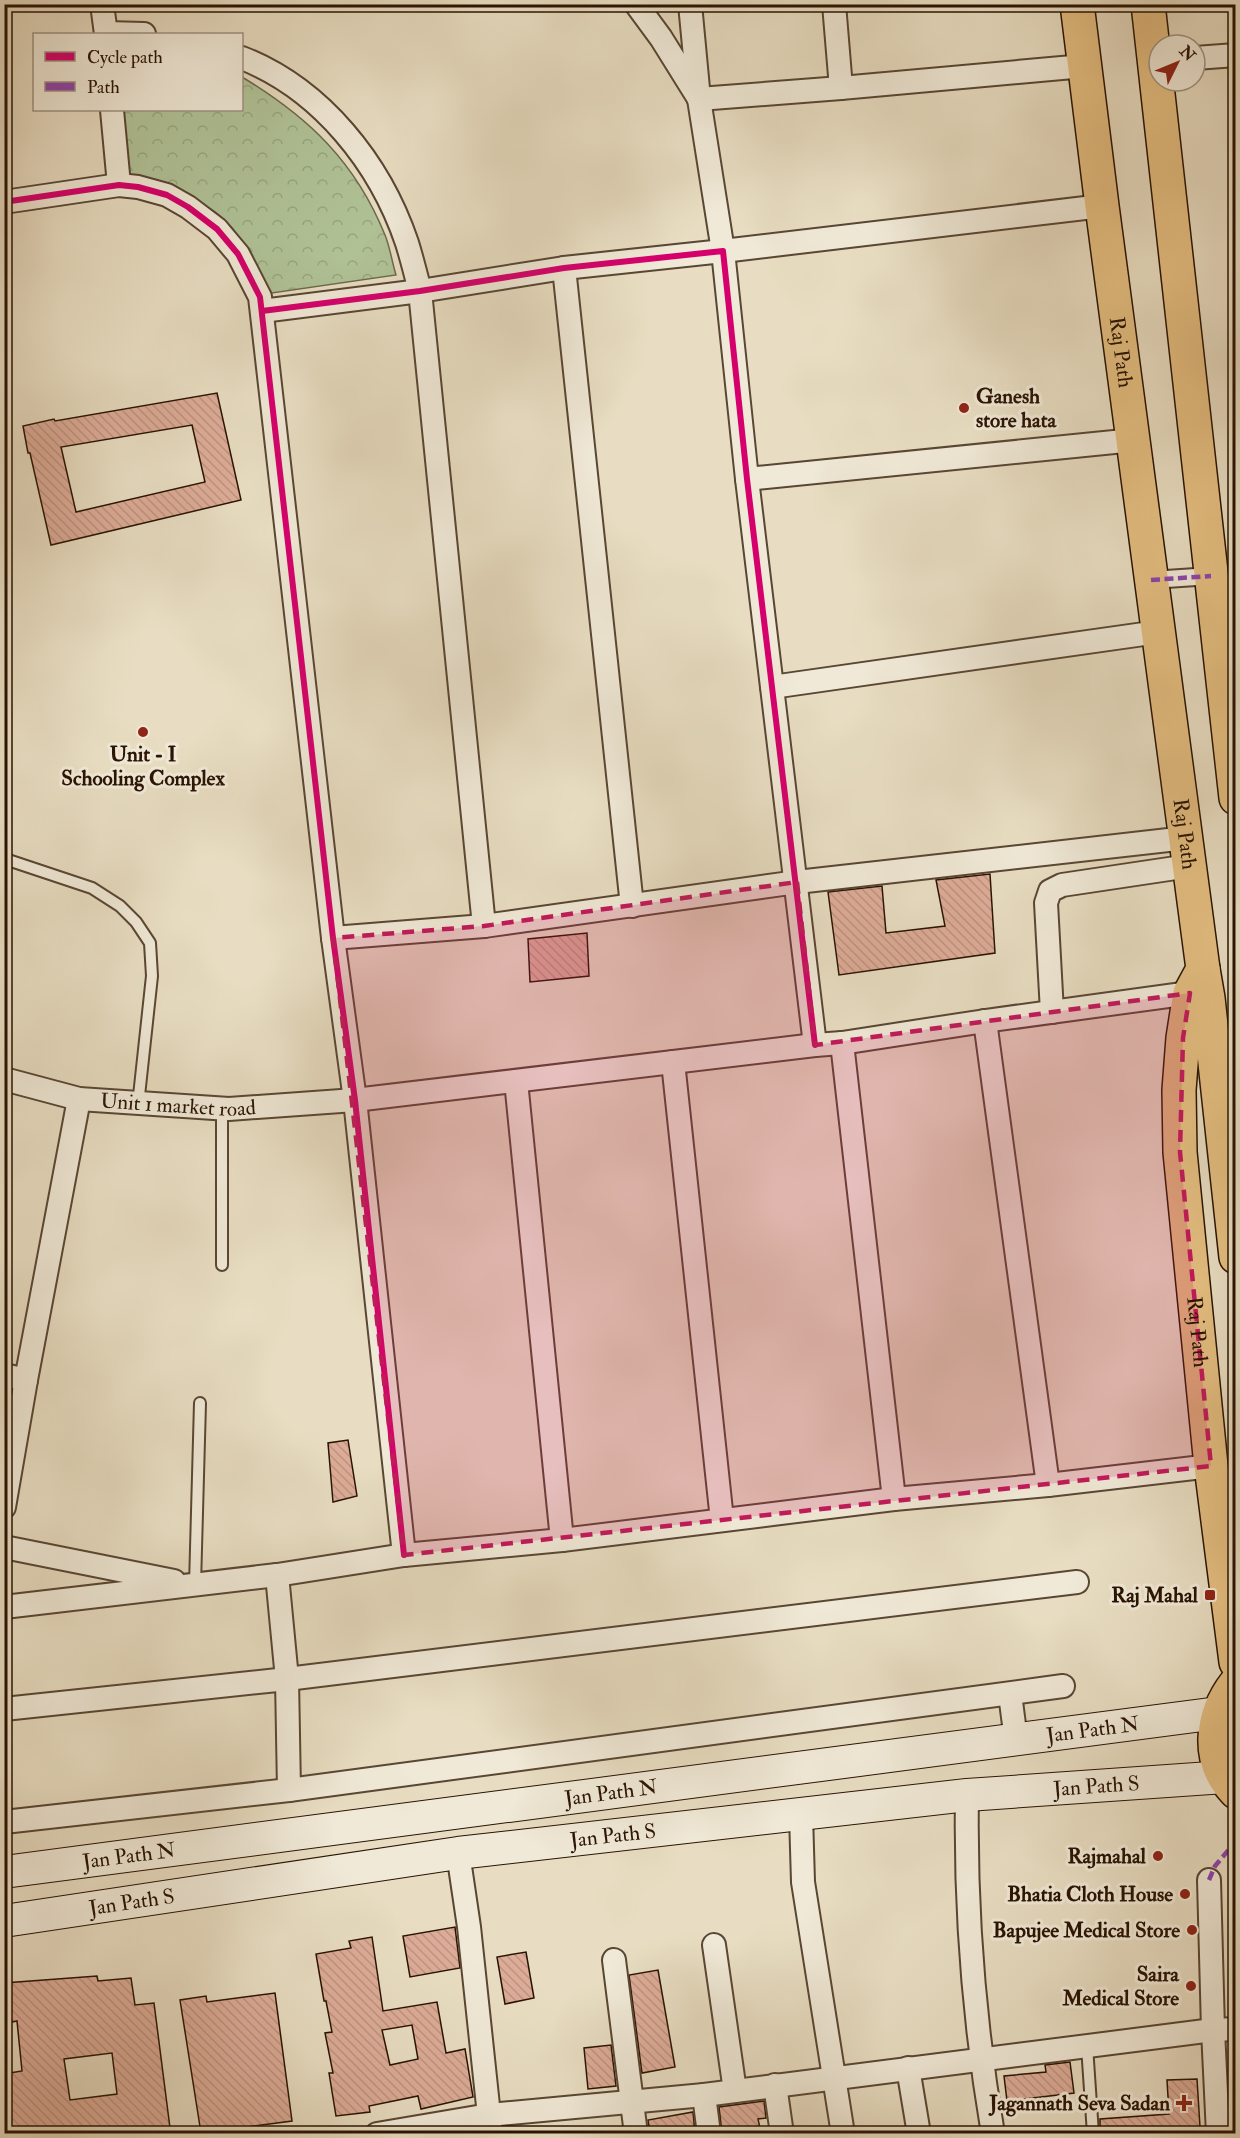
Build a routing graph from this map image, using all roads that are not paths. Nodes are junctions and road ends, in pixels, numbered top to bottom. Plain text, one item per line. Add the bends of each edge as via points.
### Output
1 (102, 4) edge
2 (636, 4) edge
3 (690, 4) edge
4 (834, 4) edge
5 (1077, 4) edge
6 (1148, 4) edge
7 (106, 33) edge
8 (1153, 33) edge
9 (1236, 51) edge
10 (1207, 55) edge
11 (1236, 55) edge
12 (1207, 56) edge
13 (243, 58) edge
14 (1084, 66) junction
15 (841, 88) junction
16 (1160, 93) edge
17 (699, 99) junction
18 (112, 111) edge
19 (119, 184) junction
20 (4, 202) edge
21 (1102, 206) junction
22 (723, 251) junction
23 (564, 268) junction
24 (420, 291) junction
25 (262, 311) junction
26 (1134, 440) junction
27 (747, 479) junction
28 (1211, 576) junction
29 (1151, 580) junction
30 (1158, 632) junction
31 (772, 687) junction
32 (1235, 786) edge
33 (1187, 852) junction
34 (8, 860) dead end
35 (797, 882) junction
36 (632, 906) junction
37 (484, 926) junction
38 (333, 938) junction
39 (1196, 981) junction
40 (1052, 1012) junction
41 (984, 1021) junction
42 (842, 1043) junction
43 (815, 1045) junction
44 (673, 1062) junction
45 (4, 1079) edge
46 (516, 1081) junction
47 (79, 1099) junction
48 (355, 1100) junction
49 (138, 1105) junction
50 (222, 1109) junction
51 (1236, 1257) edge
52 (222, 1265) dead end
53 (15, 1378) edge
54 (200, 1404) dead end
55 (1210, 1466) junction
56 (1048, 1485) junction
57 (894, 1499) junction
58 (4, 1507) edge
59 (722, 1520) junction
60 (562, 1540) junction
61 (4, 1547) edge
62 (404, 1555) junction
63 (277, 1575) junction
64 (1077, 1582) dead end
65 (195, 1585) junction
66 (4, 1607) edge
67 (1233, 1627) edge
68 (1236, 1662) edge
69 (287, 1679) junction
70 (1236, 1683) edge
71 (1063, 1686) dead end
72 (1010, 1694) junction
73 (4, 1709) edge
74 (1218, 1713) junction
75 (1016, 1740) junction
76 (1230, 1784) edge
77 (289, 1790) junction
78 (967, 1795) junction
79 (801, 1815) junction
80 (4, 1822) edge
81 (458, 1853) junction
82 (4, 1872) edge
83 (1209, 1880) dead end
84 (4, 1921) edge
85 (714, 1945) dead end
86 (614, 1960) dead end
87 (1236, 2029) edge
88 (1213, 2030) junction
89 (1087, 2046) junction
90 (980, 2060) junction
91 (908, 2068) junction
92 (834, 2077) junction
93 (775, 2085) junction
94 (735, 2091) junction
95 (704, 2095) junction
96 (633, 2100) junction
97 (490, 2124) edge
98 (388, 2133) edge
99 (636, 2133) edge
100 (709, 2133) edge
101 (783, 2133) edge
102 (843, 2133) edge
103 (919, 2133) edge
104 (993, 2133) edge
105 (1093, 2133) edge
106 (1218, 2133) edge

1 - 7 street
2 - 17 street
3 - 17 street
4 - 15 street
5 - 14 main road, Raj Path
6 - 8 main road
9 - 10 lane
11 - 12 street
13 - 24 street via 297,89 331,117 362,154 396,216
14 - 15 street
14 - 21 main road, Raj Path
15 - 17 street
16 - 28 main road
17 - 22 street
18 - 19 street
19 - 20 street
19 - 25 street via 167,195 217,229 238,254 260,297
21 - 22 street
21 - 26 main road, Raj Path
22 - 23 street
22 - 27 street
23 - 24 street
23 - 36 street
24 - 25 street
24 - 37 street
25 - 38 street
26 - 27 street
26 - 29 main road, Raj Path
27 - 31 street
28 - 29 street
28 - 32 main road
29 - 30 main road, Raj Path
30 - 31 street
30 - 33 main road, Raj Path
31 - 35 street
33 - 35 street
33 - 39 main road, Raj Path
33 - 40 street via 1050,891 1046,903
34 - 49 lane via 92,888 120,906 150,943 152,976
35 - 36 street
35 - 43 street
36 - 37 street
37 - 38 street
38 - 48 street
39 - 40 street, Unit 1 market road
39 - 51 main road via 1210,1010
39 - 55 main road, Raj Path via 1182,1038 1180,1152
40 - 41 street, Unit 1 market road
41 - 42 street, Unit 1 market road
41 - 56 street
42 - 43 street, Unit 1 market road
42 - 57 street
43 - 44 street, Unit 1 market road
44 - 46 street, Unit 1 market road
44 - 59 street
45 - 47 street, Unit 1 market road
46 - 48 street, Unit 1 market road
46 - 60 street
47 - 49 street, Unit 1 market road
47 - 53 street
48 - 50 street, Unit 1 market road
48 - 62 street
49 - 50 street, Unit 1 market road
50 - 52 lane
53 - 58 street
54 - 65 lane
55 - 56 street
55 - 67 main road, Raj Path
56 - 57 street
57 - 59 street
59 - 60 street
60 - 62 street
61 - 65 street
62 - 63 street
63 - 65 street
63 - 69 street
64 - 69 street
65 - 66 street
67 - 68 main road, Raj Path
69 - 73 street
69 - 77 street
70 - 74 main road
71 - 72 street
72 - 75 street
72 - 77 street
74 - 75 main road, Jan Path N
74 - 76 main road via 1216,1756
75 - 82 main road, Jan Path N
76 - 78 main road, Jan Path S
77 - 80 street
78 - 79 main road, Jan Path S
78 - 90 street via 966,1860
79 - 81 main road, Jan Path S
79 - 92 street via 803,1882
81 - 84 main road, Jan Path S
81 - 97 street
83 - 88 street
85 - 94 street
86 - 96 street
87 - 88 street
88 - 89 street
88 - 106 street
89 - 90 street
89 - 105 lane
90 - 91 street
90 - 104 street
91 - 92 street
91 - 103 street
92 - 93 street
92 - 102 street
93 - 94 street
93 - 101 street
94 - 95 street
95 - 96 street
95 - 100 street
96 - 97 street
96 - 99 street
97 - 98 street

